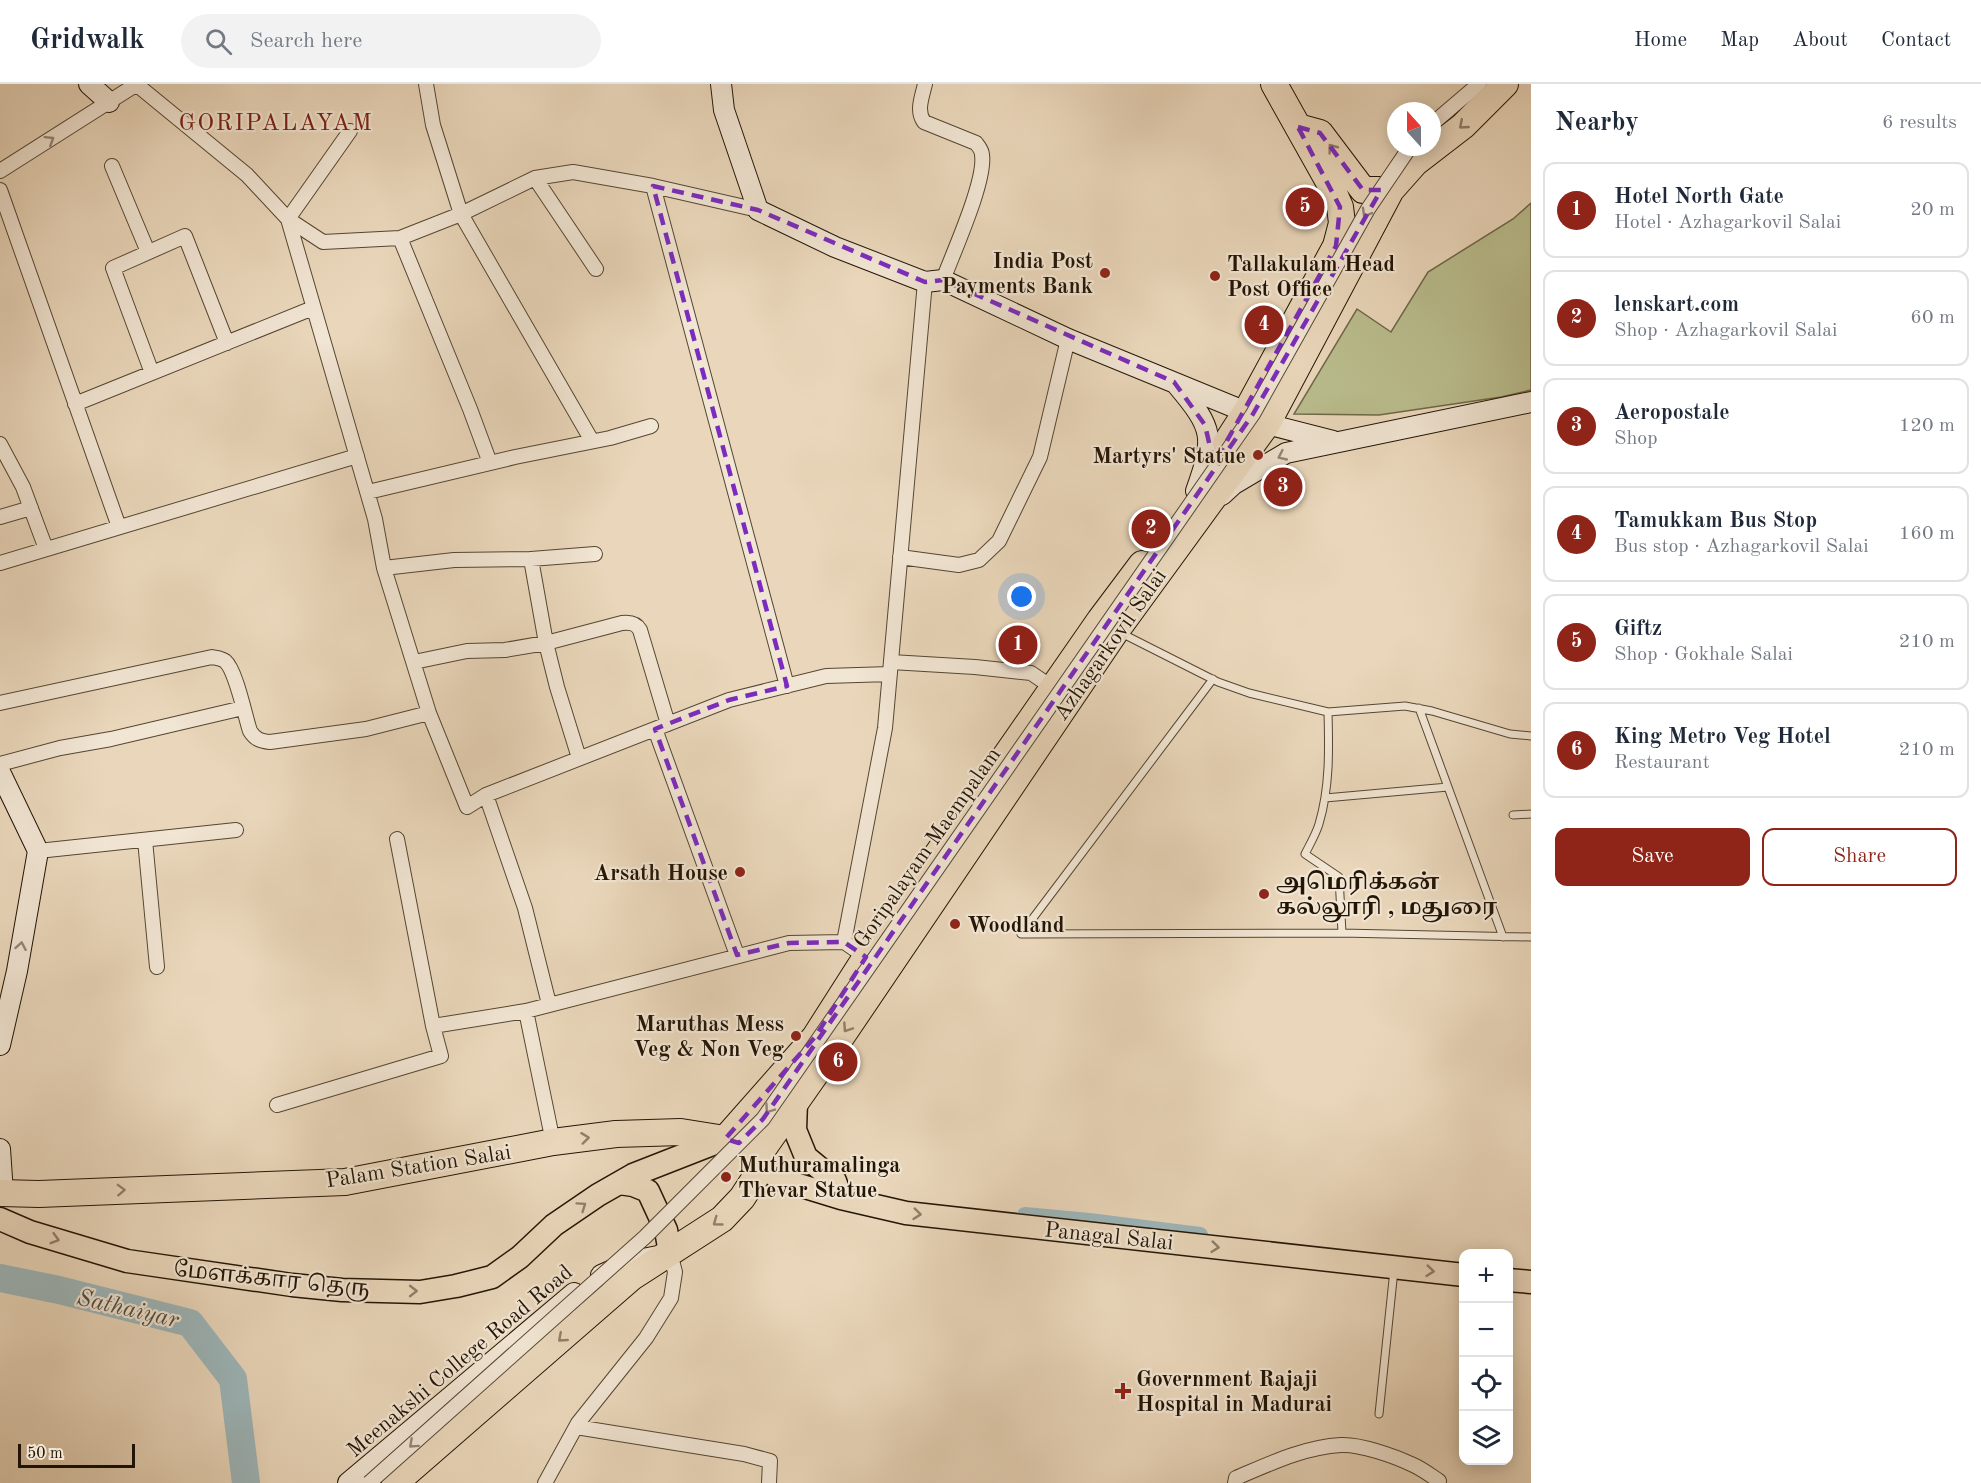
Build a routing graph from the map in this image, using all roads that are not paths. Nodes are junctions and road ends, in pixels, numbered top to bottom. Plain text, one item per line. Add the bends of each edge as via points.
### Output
1 (89, 84) edge
2 (136, 84) edge
3 (426, 84) edge
4 (721, 84) edge
5 (925, 84) edge
6 (1274, 84) edge
7 (1479, 84) edge
8 (1505, 84) edge
9 (109, 102) junction
10 (1441, 116) edge
11 (1298, 127) junction
12 (350, 131) dead end
13 (1404, 156) edge
14 (112, 166) dead end
15 (0, 171) edge
16 (534, 178) junction
17 (653, 186) junction
18 (0, 190) edge
19 (1391, 190) junction
20 (758, 210) junction
21 (461, 214) junction
22 (288, 219) junction
23 (400, 238) junction
24 (148, 252) junction
25 (596, 269) dead end
26 (934, 281) junction
27 (313, 308) junction
28 (1068, 339) junction
29 (227, 343) junction
30 (152, 373) junction
31 (1174, 382) junction
32 (1531, 402) edge
33 (75, 404) junction
34 (1256, 418) junction
35 (651, 426) dead end
36 (592, 441) junction
37 (1338, 442) junction
38 (0, 444) edge
39 (357, 456) junction
40 (490, 463) junction
41 (368, 492) junction
42 (1199, 502) junction
43 (31, 508) junction
44 (0, 517) edge
45 (119, 527) junction
46 (46, 549) junction
47 (596, 554) dead end
48 (900, 557) junction
49 (531, 560) junction
50 (0, 562) edge
51 (384, 568) junction
52 (1116, 631) junction
53 (546, 643) junction
54 (414, 662) junction
55 (890, 668) junction
56 (1213, 679) junction
57 (787, 686) junction
58 (1053, 688) junction
59 (0, 703) edge
60 (243, 708) junction
61 (1419, 708) junction
62 (1329, 712) junction
63 (429, 713) junction
64 (662, 726) junction
65 (1531, 736) edge
66 (579, 759) junction
67 (0, 764) edge
68 (0, 772) edge
69 (1448, 788) junction
70 (486, 795) junction
71 (1325, 798) junction
72 (1531, 814) edge
73 (1513, 815) dead end
74 (236, 830) dead end
75 (397, 839) dead end
76 (145, 840) junction
77 (38, 851) junction
78 (1342, 933) junction
79 (1503, 937) junction
80 (1531, 937) edge
81 (844, 942) junction
82 (737, 956) junction
83 (866, 957) junction
84 (157, 967) dead end
85 (549, 1004) junction
86 (526, 1011) junction
87 (433, 1026) junction
88 (0, 1045) edge
89 (796, 1102) junction
90 (277, 1105) dead end
91 (725, 1140) junction
92 (553, 1142) junction
93 (0, 1149) edge
94 (760, 1161) junction
95 (619, 1183) junction
96 (2, 1193) edge
97 (841, 1198) junction
98 (0, 1219) edge
99 (670, 1253) junction
100 (1394, 1267) junction
101 (1459, 1274) edge
102 (1513, 1280) edge
103 (1531, 1282) edge
104 (1378, 1414) dead end
105 (576, 1427) junction
106 (348, 1483) edge
107 (369, 1483) edge
108 (395, 1483) edge
109 (545, 1483) edge
110 (769, 1483) edge
111 (1235, 1483) edge
112 (1438, 1483) edge

1 - 9 street
2 - 9 street
2 - 22 street via 247,175
3 - 21 street via 433,125
4 - 20 street via 724,110
5 - 26 street via 920,108 924,122 976,143 982,154 978,185
6 - 11 highway
7 - 10 street
8 -> 19 highway, Azhagarkovil Salai via 1463,126 1415,163
15 -> 9 street
19 -> 11 highway via 1363,190 1320,133
11 - 34 highway, Azhagarkovil Salai via 1340,207 1342,223 1336,246
12 - 22 street
13 -> 107 street, Goripalayam Maempalam, bridge via 1368,209 1253,414 763,1119 645,1237
14 - 24 street
16 - 17 street via 573,172
16 - 21 street
16 - 25 street
17 - 20 street
17 - 57 street
18 - 33 street
19 - 34 highway, Azhagarkovil Salai
20 - 26 street via 834,247
21 - 23 street
21 - 36 street
22 - 23 street via 324,242
22 - 27 street
23 - 40 street
24 - 29 street via 185,236
24 - 30 street via 113,268
26 - 28 street
26 - 48 street
27 - 29 street
27 - 39 street
28 - 31 street
28 - 48 street via 1040,457 999,541 979,560 959,565
29 - 30 street
30 - 33 street
31 - 34 street
31 - 42 street via 1197,410 1209,443
32 - 37 street
33 - 45 street
34 - 37 street
34 - 42 highway, Azhagarkovil Salai
35 - 36 street
36 - 40 street
37 -> 42 street via 1286,453
38 - 43 street
39 - 41 street
39 - 45 street
40 - 41 street
41 - 51 street
42 - 52 highway, Azhagarkovil Salai
42 - 58 highway, Azhagarkovil Salai via 1100,620
43 - 44 street
43 - 46 street
45 - 46 street
46 - 50 street
47 - 49 street
48 - 55 street
49 - 51 street via 454,560
49 - 53 street
51 - 54 street
52 - 56 lane
52 -> 89 highway, Azhagarkovil Salai
53 - 54 street via 467,651
53 - 64 street via 622,623 637,625 645,642
53 - 66 street
54 - 63 street
55 - 57 street via 826,676
55 - 58 street via 975,667 1031,673
55 - 81 street via 885,728
56 - 62 lane via 1249,693
56 - 78 lane via 1021,934
57 - 64 street via 729,700
58 - 83 highway, Azhagarkovil Salai
59 - 60 street via 212,657 228,664
60 - 63 street via 254,738 270,742 366,729
60 - 67 street
61 - 62 lane
61 - 65 lane via 1510,734
61 - 69 lane
62 - 71 lane
63 - 70 street via 467,807
64 - 66 street
64 - 82 street
66 - 70 street
68 - 77 street
69 - 71 lane
69 - 79 lane
70 - 85 street via 525,908
71 - 78 lane via 1319,826 1305,854 1339,877
72 - 73 lane
74 - 76 street
75 - 87 street
76 - 77 street
76 - 84 street
88 -> 77 street
78 - 79 lane
79 - 80 lane
81 - 82 street via 789,943
81 - 83 street
82 - 85 street
83 - 91 highway, Azhagarkovil Salai via 815,1037
85 - 86 street
86 - 87 street
86 - 92 street
87 - 90 street via 441,1056
89 - 94 highway, Azhagarkovil Salai
89 - 97 main road via 795,1130 806,1157 835,1181
92 -> 91 highway, Palam Station Salai via 616,1134 681,1132
91 - 94 highway, Palam Station Salai via 747,1145
91 - 95 main road, மேளக்கார தெரு
96 -> 92 highway, Palam Station Salai via 345,1182
93 - 96 street
94 - 97 main road, Panagal Salai via 779,1179
94 -> 99 highway, Azhagarkovil Salai via 742,1198 722,1219
98 -> 95 main road, மேளக்கார தெரு via 127,1261 292,1285 420,1292 492,1277 554,1225
95 - 99 main road via 648,1191 666,1230
97 -> 100 main road, Panagal Salai via 906,1213
99 - 105 street via 675,1272 671,1298 646,1338
99 - 106 street, Meenakshi College Road Road via 605,1272 572,1294
99 -> 108 highway, Azhagarkovil Salai via 632,1277
100 -> 101 main road, Panagal Salai
100 - 104 lane
102 - 103 main road
105 - 109 street
105 - 110 street via 770,1461
111 - 112 street via 1236,1478 1272,1463 1316,1448 1344,1444 1413,1464

